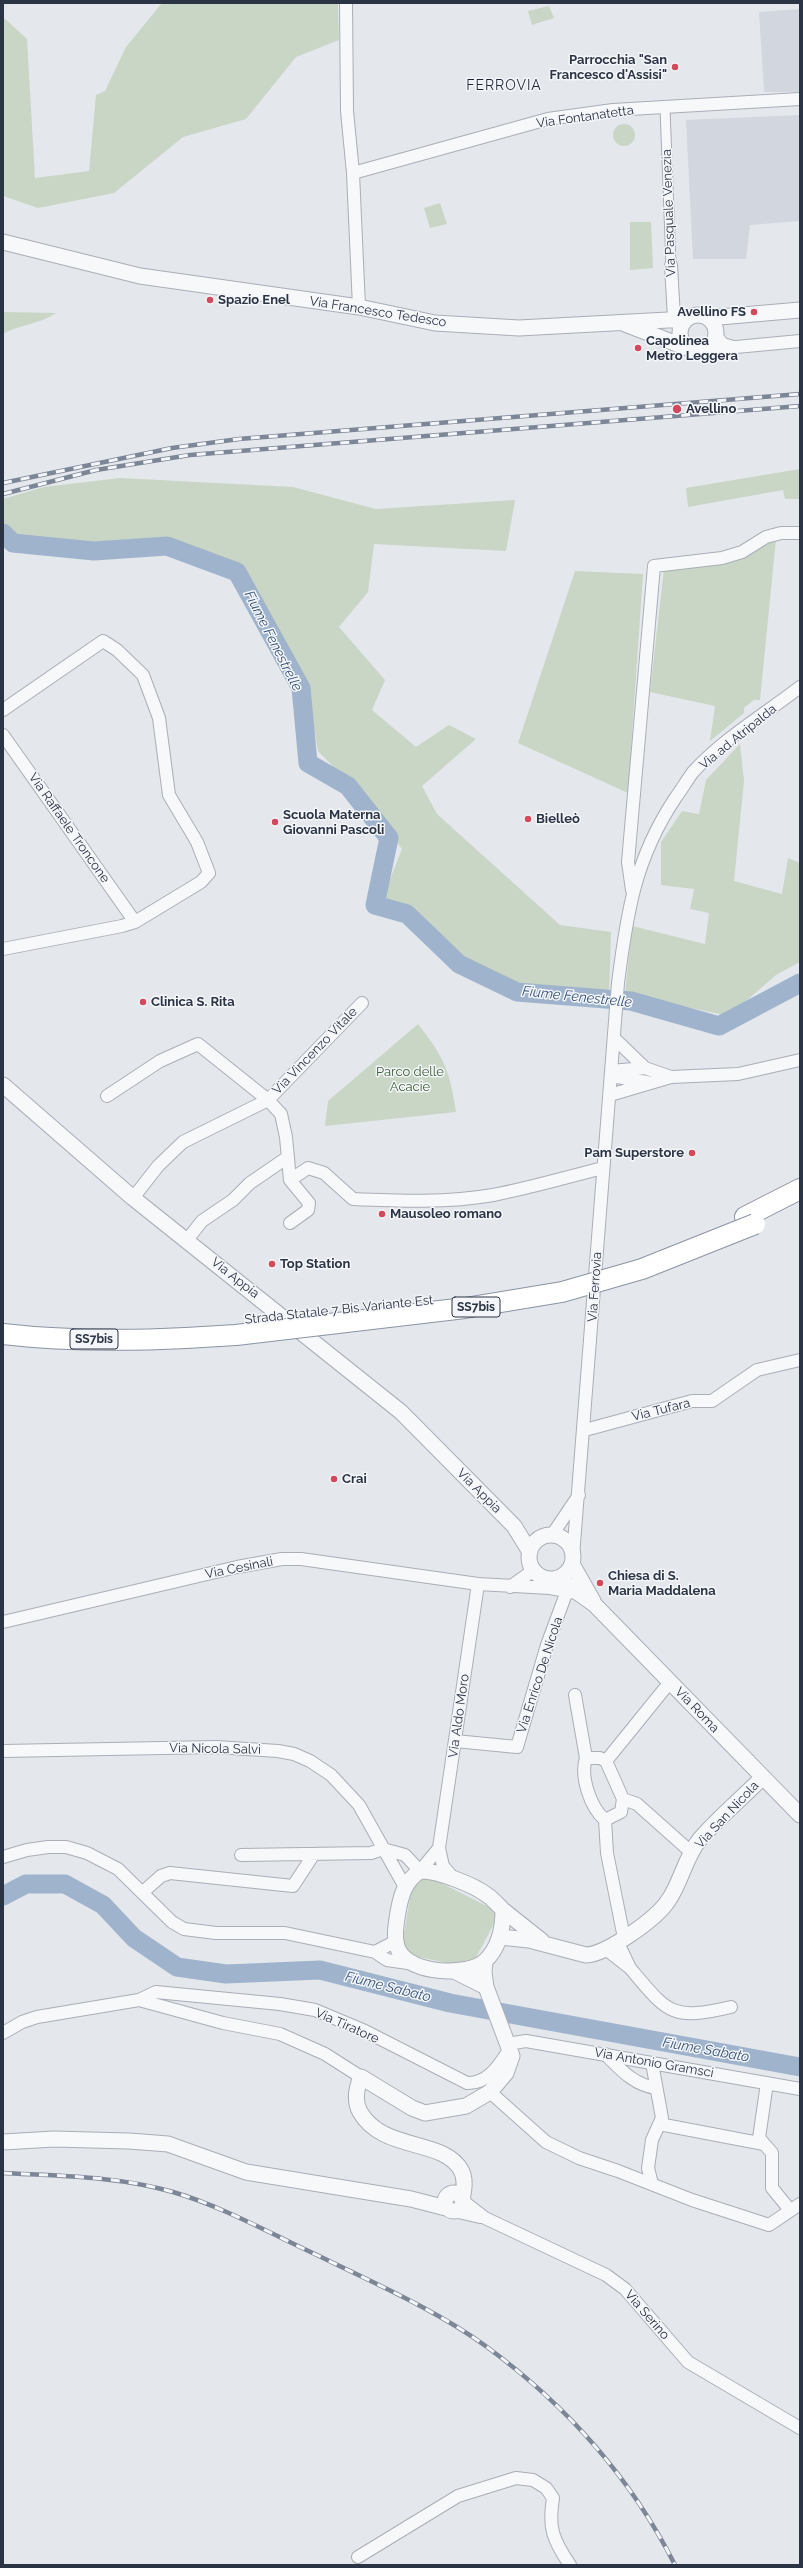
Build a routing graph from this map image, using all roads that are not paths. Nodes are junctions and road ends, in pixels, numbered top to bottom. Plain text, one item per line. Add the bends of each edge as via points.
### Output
1 (346, 3) edge
2 (800, 99) edge
3 (665, 108) junction
4 (353, 173) junction
5 (3, 242) edge
6 (671, 265) joint
7 (359, 307) junction
8 (800, 310) edge
9 (680, 318) junction
10 (618, 322) junction
11 (713, 327) junction
12 (800, 341) edge
13 (734, 347) junction
14 (698, 349) junction
15 (800, 533) edge
16 (800, 688) edge
17 (3, 710) edge
18 (3, 735) edge
19 (633, 895) junction
20 (135, 922) junction
21 (3, 949) edge
22 (362, 1003) dead end
23 (616, 1018) joint
24 (614, 1038) junction
25 (800, 1060) edge
26 (645, 1068) junction
27 (611, 1073) junction
28 (671, 1078) junction
29 (654, 1083) junction
30 (3, 1085) edge
31 (610, 1095) junction
32 (107, 1096) dead end
33 (268, 1100) junction
34 (288, 1157) junction
35 (604, 1168) junction
36 (290, 1180) junction
37 (800, 1189) edge
38 (133, 1198) junction
39 (800, 1201) edge
40 (750, 1221) junction
41 (290, 1223) dead end
42 (187, 1240) junction
43 (3, 1322) edge
44 (185, 1332) junction
45 (3, 1334) edge
46 (30, 1337) junction
47 (3, 1342) edge
48 (800, 1360) edge
49 (585, 1430) junction
50 (580, 1494) junction
51 (514, 1526) junction
52 (548, 1535) junction
53 (530, 1552) junction
54 (573, 1560) junction
55 (534, 1570) junction
56 (554, 1583) junction
57 (478, 1584) junction
58 (510, 1587) junction
59 (574, 1592) junction
60 (594, 1604) junction
61 (3, 1622) edge
62 (670, 1682) junction
63 (575, 1695) dead end
64 (455, 1741) junction
65 (3, 1751) edge
66 (586, 1758) junction
67 (606, 1761) junction
68 (763, 1777) junction
69 (623, 1799) junction
70 (800, 1815) edge
71 (605, 1820) junction
72 (439, 1848) junction
73 (383, 1849) junction
74 (692, 1853) junction
75 (314, 1854) junction
76 (242, 1855) dead end
77 (405, 1855) junction
78 (3, 1857) edge
79 (420, 1871) junction
80 (456, 1880) junction
81 (405, 1887) junction
82 (143, 1892) junction
83 (503, 1910) junction
84 (500, 1937) junction
85 (396, 1942) junction
86 (616, 1943) junction
87 (549, 1946) junction
88 (375, 1952) junction
89 (485, 1961) junction
90 (415, 1964) junction
91 (456, 1972) junction
92 (486, 1987) junction
93 (139, 2000) junction
94 (731, 2007) dead end
95 (3, 2033) edge
96 (506, 2042) junction
97 (605, 2054) junction
98 (652, 2063) junction
99 (361, 2077) junction
100 (767, 2083) junction
101 (656, 2088) junction
102 (800, 2089) edge
103 (490, 2092) junction
104 (659, 2124) junction
105 (3, 2142) edge
106 (764, 2144) junction
107 (652, 2184) junction
108 (454, 2202) junction
109 (795, 2207) edge
110 (800, 2428) edge
111 (358, 2557) dead end
112 (570, 2565) edge

1 - 4 street via 347,111
2 - 3 street, Via Fontanatetta
3 - 4 street, Via Fontanatetta via 613,110 548,119
3 - 6 street, Via Pasquale Venezia
4 - 7 street
5 - 7 street, Via Francesco Tedesco via 140,276
6 - 9 street, Via Pasquale Venezia
7 - 10 street, Via Francesco Tedesco via 435,323 519,328
8 - 11 street via 732,316
9 - 10 street, Via Francesco Tedesco
9 - 11 street, Via Francesco Tedesco via 697,315
9 - 14 street via 683,323 682,341
10 - 14 street
11 - 13 street via 723,344
11 - 14 street via 710,347
12 - 13 street
13 - 14 street
15 - 19 street via 781,533 766,537 742,552 722,558 654,566 628,862
16 - 19 street, Via ad Atripalda via 693,772 668,810 643,858
17 - 20 street via 102,641 117,650 143,675 159,718 169,795 197,842 208,873 201,882
18 - 20 street, Via Raffaele Troncone
19 - 23 street, Via ad Atripalda via 627,918 618,983
20 - 21 street
22 - 33 street, Via Vincenzo Vitale
23 - 24 street, Via Ferrovia
24 - 26 street
24 - 27 street, Via Ferrovia
25 - 28 street via 738,1074
26 - 27 street
26 - 28 street
27 - 29 street
27 - 31 street, Via Ferrovia
28 - 29 street
29 - 31 street
30 - 38 street, Via Appia
31 - 35 street, Via Ferrovia
32 - 33 street, Via Vincenzo Vitale via 160,1061 198,1044
33 - 34 street via 281,1114
33 - 38 street, Via Vincenzo Vitale via 183,1142 158,1166
34 - 36 street
34 - 42 street via 202,1221
35 - 36 street via 493,1195 402,1201 353,1199 324,1173 308,1168
35 - 49 street, Via Ferrovia
36 - 41 street via 309,1203 308,1210
37 - 40 highway, Strada Statale 7 Bis Variante Est / SS7bis
38 - 42 street, Via Appia
39 - 40 highway, Strada Statale 7 Bis Variante Est / SS7bis
40 - 44 highway, Strada Statale 7 Bis Variante Est / SS7bis via 647,1256 529,1287
42 - 51 street, Via Appia via 400,1412
43 - 44 highway, Strada Statale 7 Bis Variante Est / SS7bis
44 - 46 highway, Strada Statale 7 Bis Variante Est / SS7bis via 139,1340
45 - 46 highway, Strada Statale 7 Bis Variante Est / SS7bis
46 - 47 highway
48 - 49 street, Via Tufara via 757,1370 712,1402 692,1401
49 - 50 street, Via Ferrovia
50 - 52 street
50 - 54 street, Via Ferrovia
51 - 52 street, Via Appia
51 - 53 street, Via Appia
52 - 53 street via 538,1539
52 - 54 street via 565,1539 572,1550
53 - 55 street via 529,1558
54 - 56 street via 566,1574
54 - 60 street, Via Roma
55 - 56 street
55 - 58 street
56 - 58 street, Via Cesinali
56 - 59 street, Via Roma
57 - 58 street, Via Cesinali
57 - 61 street, Via Cesinali via 353,1565 282,1559 237,1567
57 - 64 street, Via Aldo Moro
59 - 60 street, Via Roma
59 - 64 street, Via Enrico De Nicola via 547,1645 517,1746
60 - 62 street, Via Roma
62 - 67 street
62 - 68 street, Via Roma
63 - 66 street
64 - 72 street, Via Aldo Moro
65 - 73 street, Via Nicola Salvi via 216,1747 294,1754 331,1774 347,1791 363,1812
66 - 67 street via 600,1758
66 - 71 street via 583,1767 584,1779 596,1810
67 - 69 street
68 - 70 street, Via Roma
68 - 74 street, Via San Nicola via 700,1840
69 - 71 street via 621,1812
69 - 74 street via 637,1804
71 - 86 street
72 - 77 street via 425,1856
72 - 79 street
72 - 80 street via 443,1866 449,1876
73 - 75 street via 371,1853
73 - 77 street
73 - 81 street, Via Nicola Salvi
74 - 86 street, Via San Nicola via 669,1901 660,1911
75 - 76 street
75 - 82 street via 293,1886 170,1873 161,1876
77 - 79 street
78 - 82 street via 48,1847 66,1847 83,1851 118,1869
79 - 80 street
79 - 81 street
80 - 83 street via 486,1894
81 - 85 street via 400,1904
82 - 88 street via 172,1922 184,1928 216,1933 285,1933
83 - 84 street
83 - 87 street, Via San Nicola
84 - 87 street, Via San Nicola via 515,1937
84 - 89 street
85 - 88 street
85 - 90 street via 405,1959
86 - 87 street, Via San Nicola via 586,1955
86 - 94 street via 630,1968 659,2002 672,2011 699,2015
88 - 90 street via 387,1960
89 - 91 street
89 - 92 street
90 - 91 street
91 - 92 street
92 - 96 street
93 - 95 street, Via Tiratore via 37,2017
93 - 96 street, Via Tiratore via 156,1992 280,2004 315,2010 365,2031 467,2083 488,2077
93 - 99 street, Via Tiratore via 223,2023 280,2034 325,2054
96 - 97 street, Via Antonio Gramsci via 526,2041
96 - 103 street via 512,2056 510,2067
97 - 98 street, Via Antonio Gramsci
97 - 101 street via 626,2075 642,2086
98 - 100 street, Via Antonio Gramsci
98 - 101 street
99 - 103 street via 412,2108 425,2112 466,2106
99 - 108 street via 356,2087 356,2098 364,2120 384,2135 436,2151 456,2163 464,2178
100 - 102 street, Via Antonio Gramsci
100 - 106 street via 759,2138
101 - 104 street via 662,2118
103 - 107 street via 546,2142 578,2158
104 - 106 street
104 - 107 street via 652,2140 648,2168
105 - 108 street via 54,2139 129,2140 168,2144 246,2172 411,2199
106 - 109 street via 772,2153 772,2188
107 - 109 street via 769,2225
108 - 110 street, Via Serino via 606,2275 625,2289 688,2362
111 - 112 street via 458,2496 516,2478 533,2480 546,2488 553,2498 550,2516 555,2544

